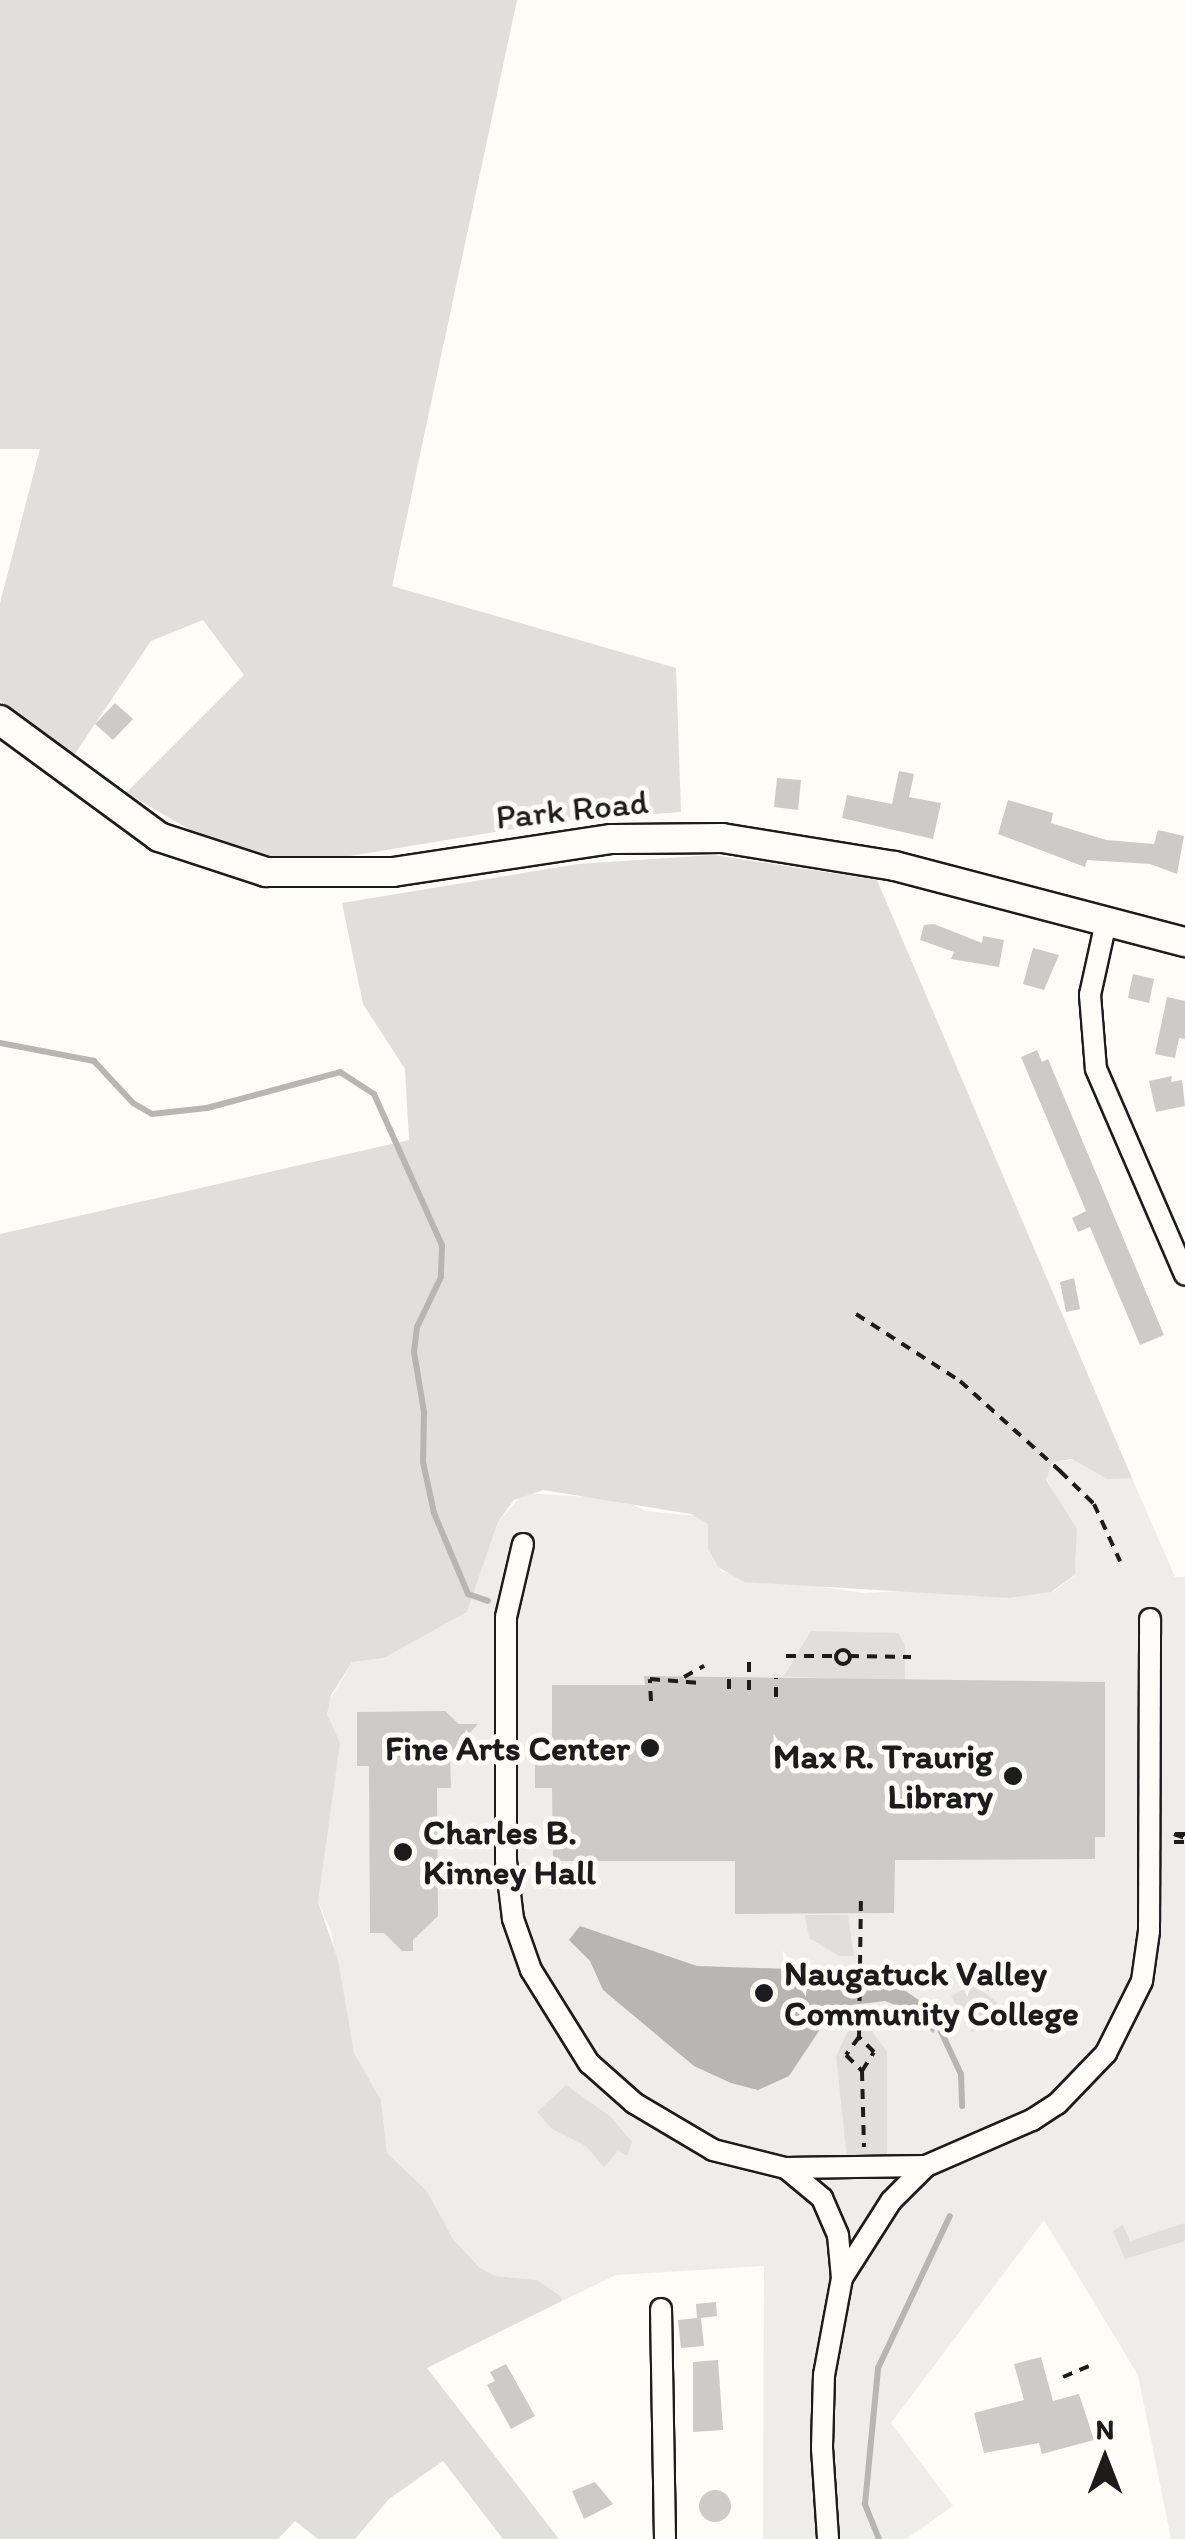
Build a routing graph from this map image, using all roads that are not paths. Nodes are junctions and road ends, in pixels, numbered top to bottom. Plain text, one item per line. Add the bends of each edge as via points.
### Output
1 (0, 720) edge
2 (1106, 922) junction
3 (1185, 942) edge
4 (1185, 1275) edge
5 (523, 1544) dead end
6 (1150, 1619) dead end
7 (926, 2166) junction
8 (786, 2168) junction
9 (842, 2278) junction
10 (661, 2309) dead end
11 (664, 2539) edge
12 (828, 2539) edge

1 - 2 main road, Park Road via 159,837 266,872 393,872 612,839 722,838 895,866
2 - 3 main road, Park Road
2 - 4 street via 1090,995 1096,1069
5 - 8 street via 506,1617 506,1860 513,1919 531,1970 590,2062 634,2102 714,2150
6 - 7 street via 1150,1911 1142,1981 1106,2053 1057,2104 1006,2135
7 - 8 street via 864,2172
7 - 9 street via 891,2201
8 - 9 street via 822,2198 838,2235
9 - 12 street via 824,2375
10 - 11 street

